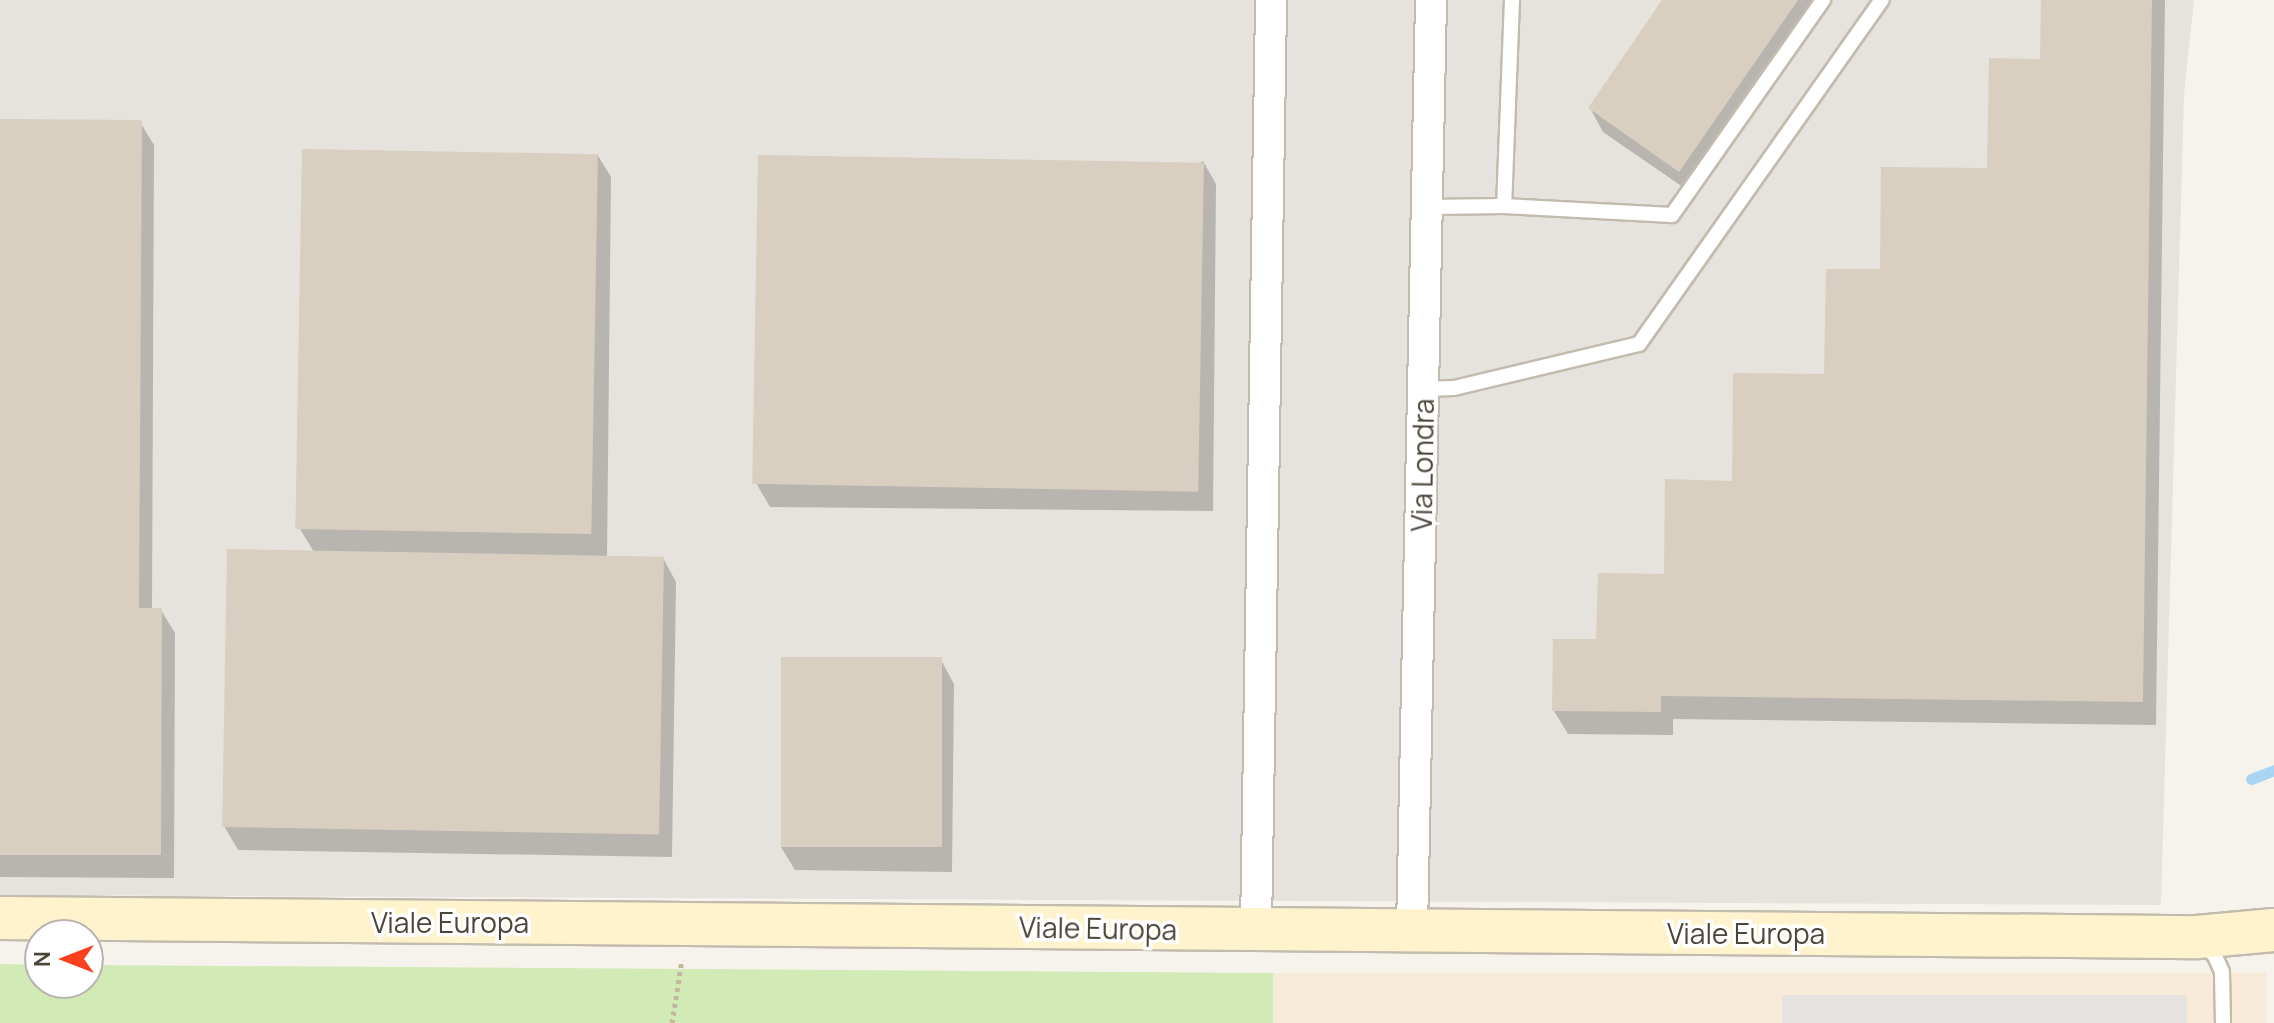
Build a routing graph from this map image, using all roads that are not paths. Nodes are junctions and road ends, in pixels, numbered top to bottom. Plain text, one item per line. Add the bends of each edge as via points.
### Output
1 (1271, 0) edge
2 (1431, 0) edge
3 (1512, 0) edge
4 (1823, 0) edge
5 (1882, 0) edge
6 (1504, 206) junction
7 (1428, 207) junction
8 (1424, 389) junction
9 (0, 918) edge
10 (1256, 929) junction
11 (1412, 930) junction
12 (2274, 930) edge
13 (2197, 937) junction
14 (2223, 1023) edge

1 - 10 street
2 - 7 street, Via Londra
3 - 6 lane
4 - 6 lane via 1672,215
5 - 8 lane via 1639,344 1454,388
6 - 7 lane
7 - 8 street, Via Londra
8 - 11 street, Via Londra
9 - 10 street, Viale Europa
10 - 11 street, Viale Europa
11 - 13 street, Viale Europa
12 - 13 street, Viale Europa
13 - 14 lane via 2222,972

